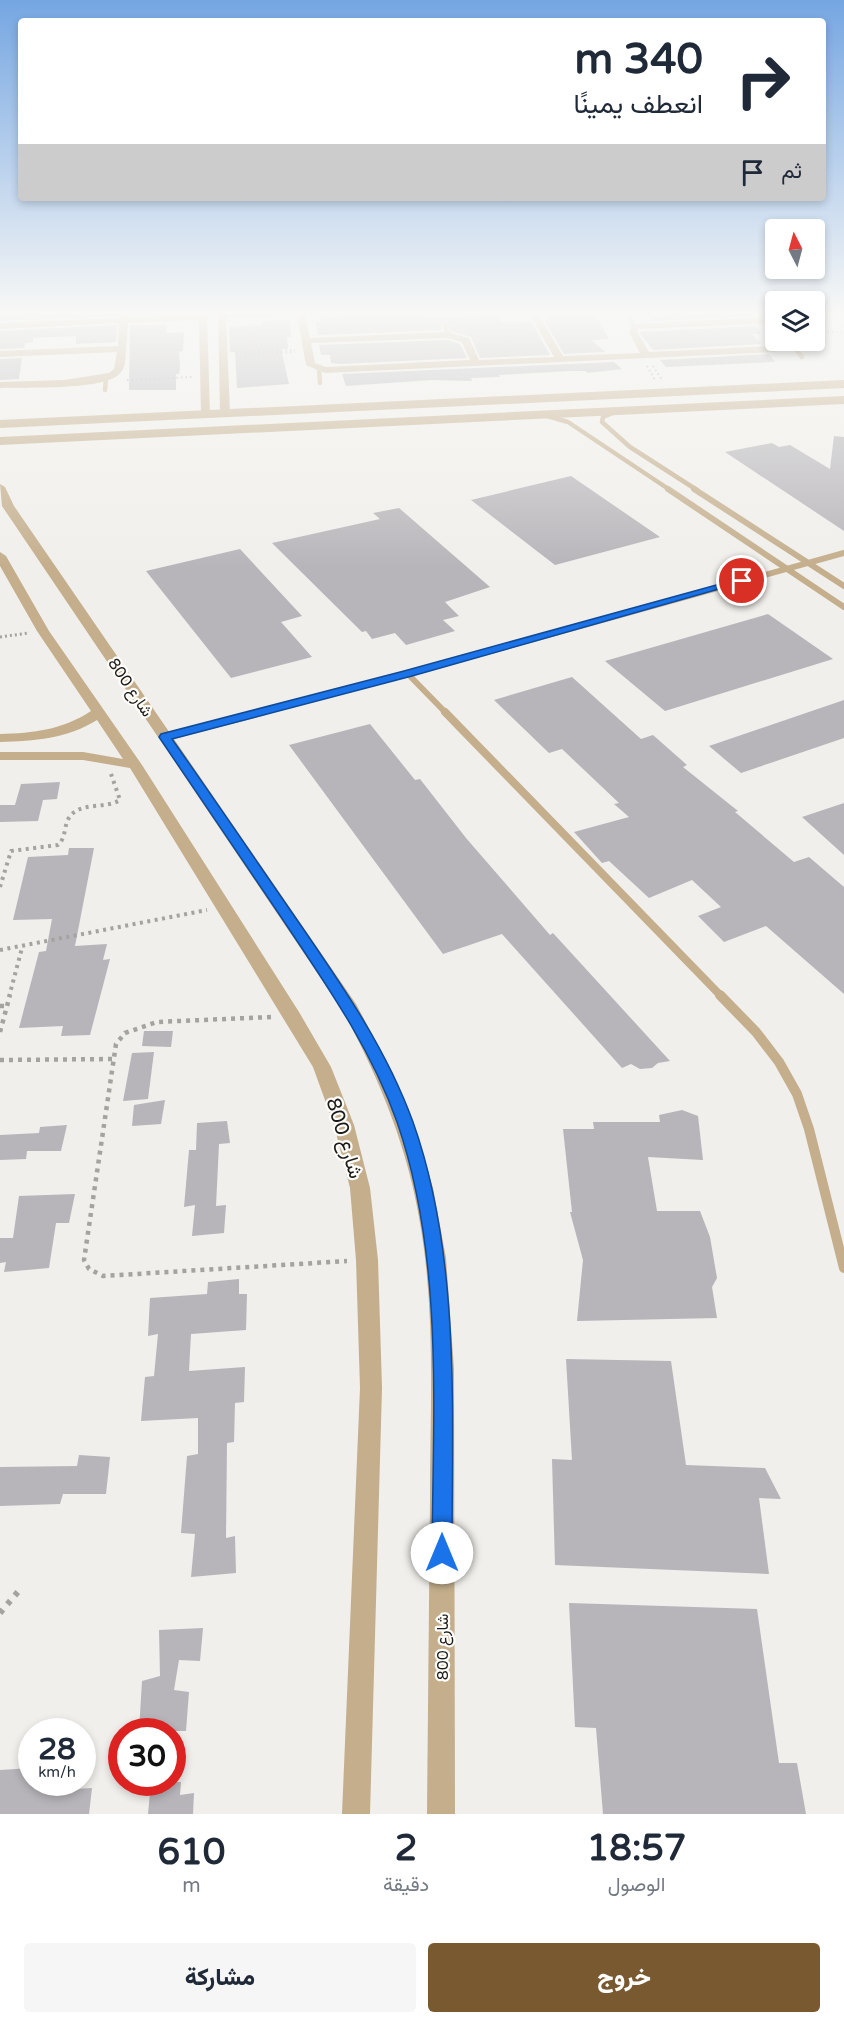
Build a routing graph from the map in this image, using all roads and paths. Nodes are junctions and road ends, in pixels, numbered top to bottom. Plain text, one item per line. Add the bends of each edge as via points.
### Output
1 (206, 399) edge
2 (225, 399) edge
3 (529, 399) edge
4 (614, 399) edge
5 (844, 400) edge
6 (615, 411) junction
7 (225, 413) junction
8 (206, 414) junction
9 (543, 415) junction
10 (0, 423) edge
11 (0, 441) edge
12 (675, 476) junction
13 (654, 481) junction
14 (0, 487) edge
15 (844, 553) edge
16 (0, 556) edge
17 (808, 562) junction
18 (786, 568) junction
19 (844, 586) edge
20 (844, 607) edge
21 (43, 631) junction
22 (0, 637) edge
23 (408, 674) junction
24 (99, 712) junction
25 (165, 737) junction
26 (0, 738) edge
27 (0, 756) edge
28 (110, 760) junction
29 (135, 765) junction
30 (0, 887) edge
31 (225, 906) junction
32 (22, 948) junction
33 (0, 950) edge
34 (0, 1006) edge
35 (7, 1006) junction
36 (293, 1017) junction
37 (0, 1032) edge
38 (114, 1059) junction
39 (0, 1060) edge
40 (367, 1260) junction
41 (844, 1268) edge
42 (22, 1587) dead end
43 (0, 1613) edge
44 (356, 1814) edge
45 (441, 1814) edge

1 - 8 street
2 - 7 street
3 - 7 street
4 - 6 street via 621,405
5 - 6 street
6 - 9 street
6 - 12 lane via 603,417 603,424
7 - 8 street
8 - 10 street
9 - 11 street
9 - 13 lane via 568,422
12 - 13 lane
12 - 17 lane
13 - 18 lane
14 - 25 street, شارع 800 via 8,506
15 - 17 lane
16 - 21 street, شارع 800
17 - 18 lane
17 - 19 lane
18 - 20 lane
18 - 23 lane
21 - 22 path
21 - 24 street, شارع 800
23 - 25 lane
23 - 41 lane via 756,1032 779,1062 797,1094 809,1129
24 - 26 street via 79,726 52,735
24 - 29 street, شارع 800
25 - 45 street, شارع 800 via 350,1008 380,1062 405,1122 424,1190 436,1266 443,1387
27 - 28 street
28 - 29 street
28 - 30 path via 120,800 72,814 63,840 56,846 11,851
29 - 31 street, شارع 800
31 - 32 path
31 - 36 street, شارع 800
32 - 33 path
32 - 35 path
34 - 35 path
35 - 37 path
36 - 38 path via 157,1022 126,1033 116,1044
36 - 40 street, شارع 800 via 322,1067 344,1125 360,1188
38 - 39 path
38 - 40 path via 83,1256 88,1269 103,1276
40 - 44 street, شارع 800 via 371,1388
42 - 43 path

